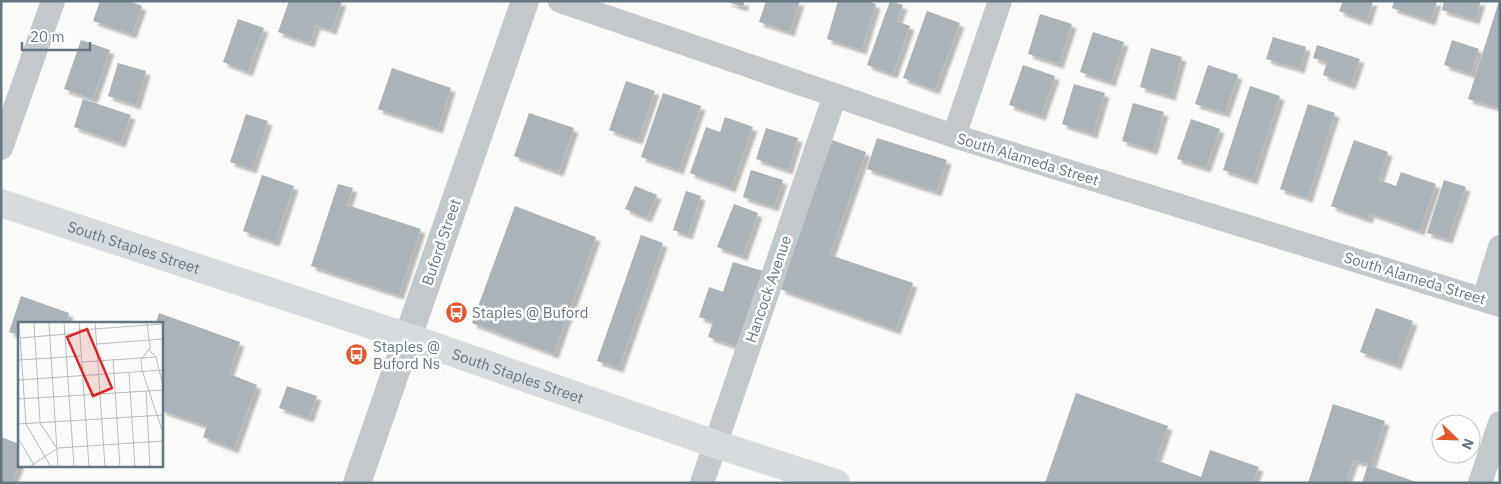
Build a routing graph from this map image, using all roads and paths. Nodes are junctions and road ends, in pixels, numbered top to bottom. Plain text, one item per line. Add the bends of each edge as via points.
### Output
1 (53, 1) edge
2 (525, 1) edge
3 (560, 1) edge
4 (1000, 1) edge
5 (835, 95) junction
6 (954, 136) junction
7 (1, 148) edge
8 (1, 203) edge
9 (1500, 247) edge
10 (1492, 302) edge
11 (408, 337) junction
12 (1500, 423) edge
13 (715, 444) junction
14 (357, 483) edge
15 (702, 483) edge
16 (836, 483) edge
17 (1480, 483) edge

1 - 7 street
2 - 11 street, Buford Street
3 - 5 street, South Alameda Street
4 - 6 street
5 - 6 street, South Alameda Street
5 - 13 street, Hancock Avenue
6 - 10 street, South Alameda Street
8 - 11 main road, South Staples Street
9 - 10 street
11 - 13 main road, South Staples Street
11 - 14 street, Buford Street
12 - 17 street
13 - 15 street, Hancock Avenue
13 - 16 main road, South Staples Street

